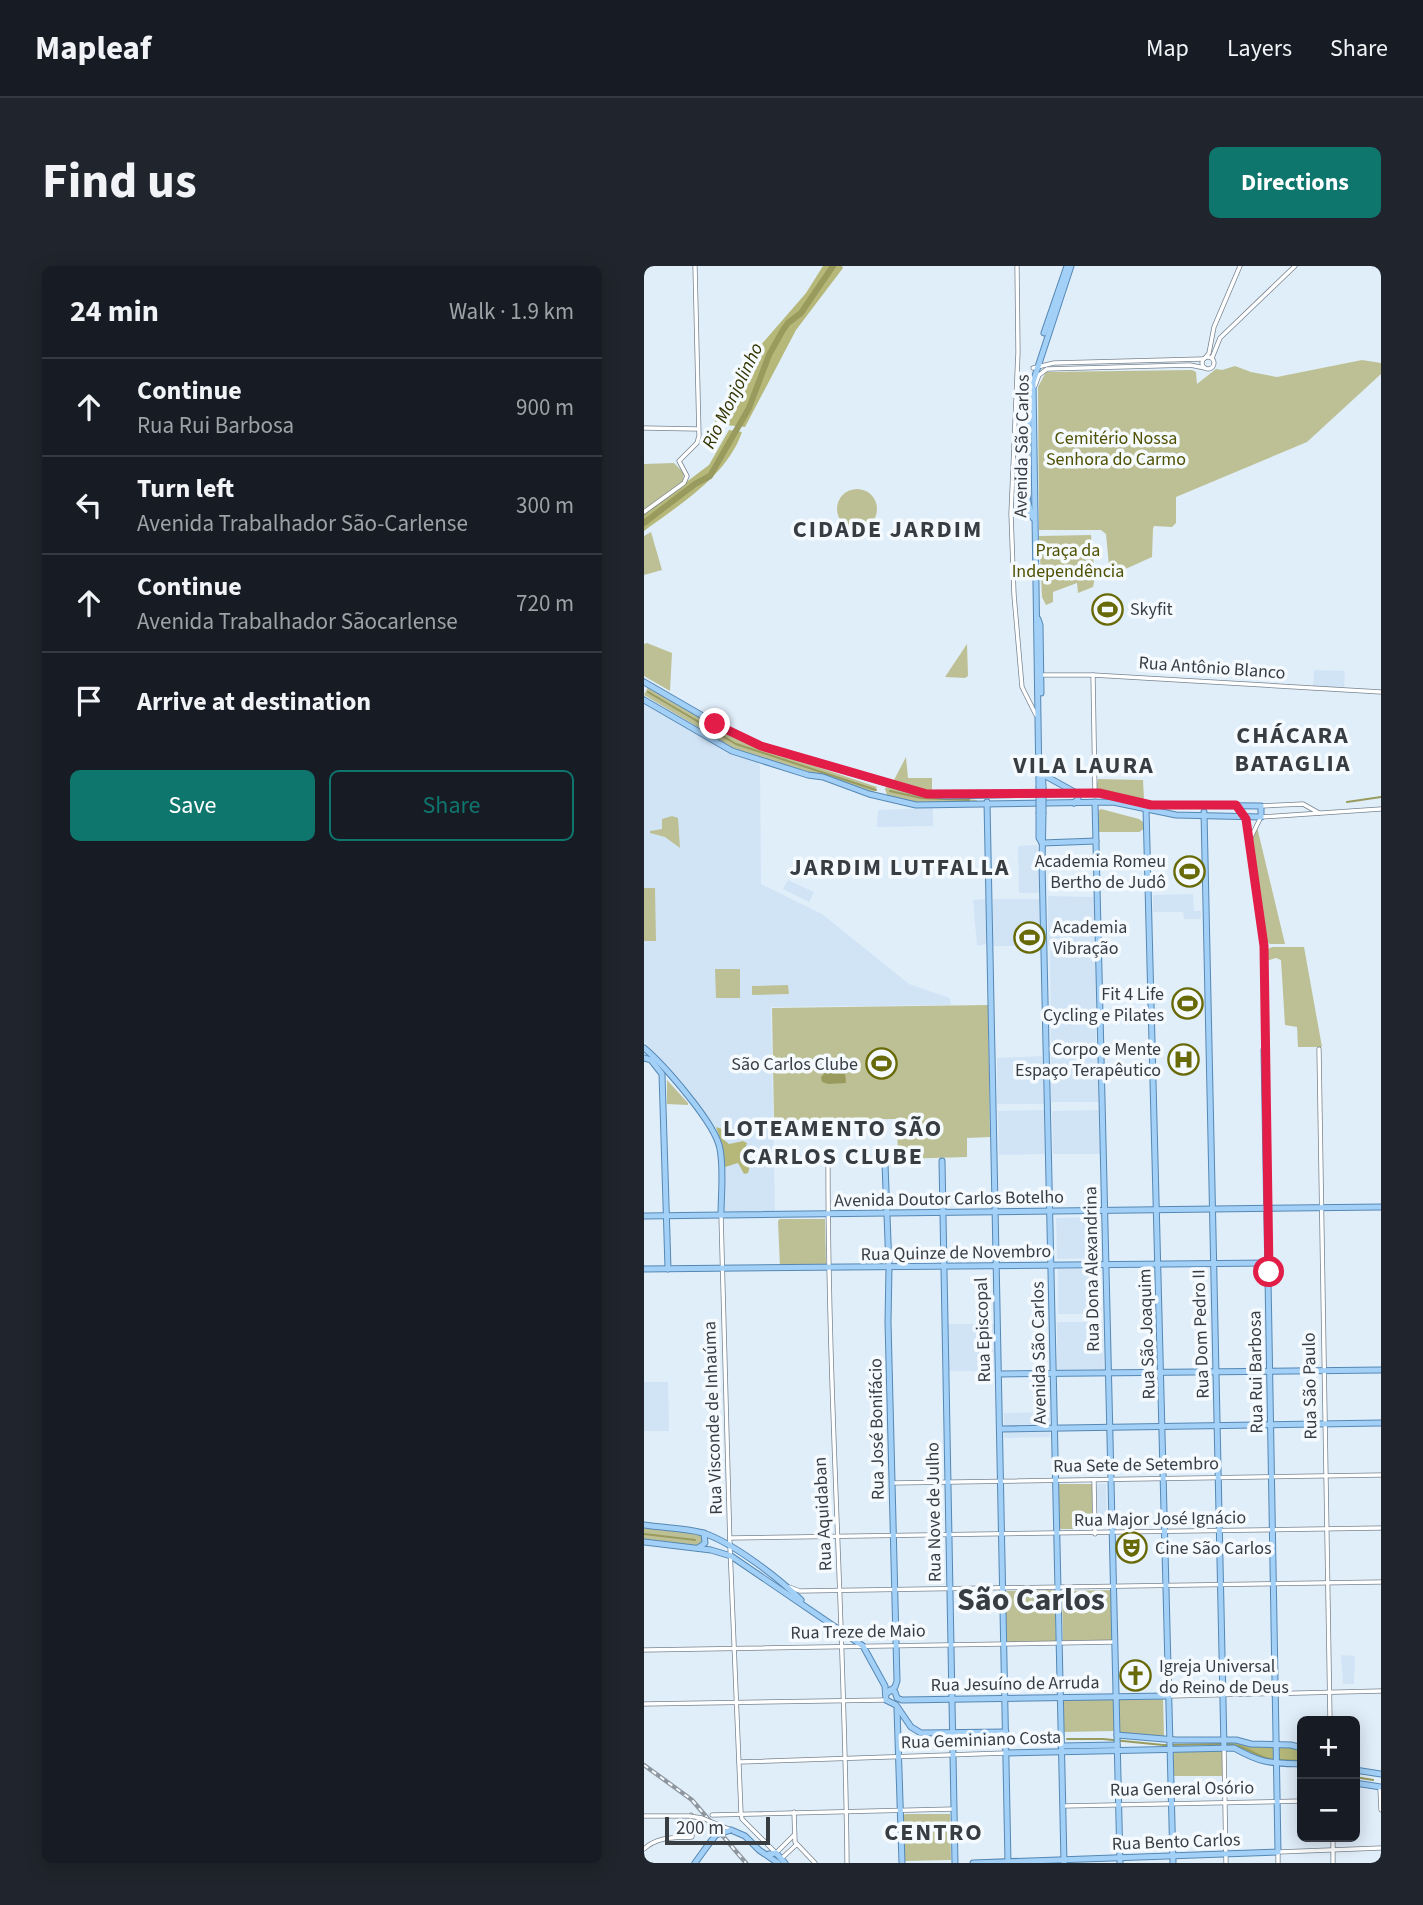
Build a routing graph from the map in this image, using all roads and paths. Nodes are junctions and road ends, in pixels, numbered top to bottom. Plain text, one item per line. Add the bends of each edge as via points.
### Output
1 (695, 266) edge
2 (1017, 266) edge
3 (1069, 266) edge
4 (1240, 266) edge
5 (1295, 266) edge
6 (1214, 327) junction
7 (1220, 338) junction
8 (1041, 352) junction
9 (1212, 358) junction
10 (1204, 359) junction
11 (1095, 362) junction
12 (1047, 363) junction
13 (1035, 367) junction
14 (1095, 368) junction
15 (1205, 368) junction
16 (1033, 395) junction
17 (644, 428) edge
18 (699, 429) junction
19 (1024, 456) junction
20 (1035, 460) junction
21 (1024, 477) junction
22 (1035, 478) junction
23 (1036, 506) junction
24 (644, 512) edge
25 (1031, 512) junction
26 (1035, 531) junction
27 (1037, 617) junction
28 (1041, 675) junction
29 (1093, 675) junction
30 (644, 682) edge
31 (1381, 692) edge
32 (646, 702) edge
33 (1038, 719) junction
34 (1042, 774) junction
35 (1041, 787) junction
36 (1094, 793) junction
37 (1080, 794) junction
38 (975, 796) junction
39 (987, 796) junction
40 (1074, 803) junction
41 (1095, 803) junction
42 (987, 805) junction
43 (1177, 805) junction
44 (1204, 805) junction
45 (1236, 805) junction
46 (975, 806) junction
47 (1261, 806) junction
48 (1146, 807) junction
49 (1381, 809) edge
50 (1156, 812) junction
51 (1319, 813) junction
52 (1204, 815) junction
53 (1245, 815) junction
54 (1177, 816) junction
55 (1261, 817) junction
56 (1146, 818) junction
57 (1250, 839) junction
58 (1096, 841) junction
59 (1042, 843) junction
60 (644, 1048) edge
61 (1319, 1049) dead end
62 (1264, 1050) joint
63 (644, 1058) edge
64 (664, 1072) junction
65 (942, 1161) dead end
66 (885, 1164) dead end
67 (828, 1165) dead end
68 (1381, 1207) edge
69 (1268, 1208) junction
70 (1321, 1208) junction
71 (1158, 1209) junction
72 (1212, 1209) junction
73 (1104, 1210) junction
74 (994, 1212) junction
75 (1050, 1212) junction
76 (828, 1214) junction
77 (887, 1214) junction
78 (942, 1214) junction
79 (722, 1215) junction
80 (644, 1216) edge
81 (666, 1216) junction
82 (1213, 1263) junction
83 (1269, 1263) junction
84 (1159, 1264) junction
85 (995, 1265) junction
86 (1104, 1265) junction
87 (943, 1266) junction
88 (1051, 1266) junction
89 (889, 1267) junction
90 (724, 1268) junction
91 (829, 1268) junction
92 (644, 1269) edge
93 (668, 1269) junction
94 (1323, 1370) junction
95 (1379, 1370) edge
96 (1216, 1371) junction
97 (1270, 1371) junction
98 (1162, 1372) junction
99 (1108, 1373) junction
100 (999, 1374) junction
101 (1054, 1374) junction
102 (1381, 1423) edge
103 (1271, 1424) junction
104 (1325, 1424) junction
105 (1217, 1425) junction
106 (1163, 1426) junction
107 (1110, 1427) junction
108 (1054, 1428) junction
109 (1001, 1429) junction
110 (1381, 1475) edge
111 (1326, 1476) junction
112 (1218, 1477) junction
113 (1272, 1477) junction
114 (1164, 1479) junction
115 (1055, 1481) junction
116 (1094, 1481) junction
117 (1111, 1481) junction
118 (947, 1482) junction
119 (1001, 1482) junction
120 (892, 1483) junction
121 (644, 1525) edge
122 (1381, 1528) edge
123 (1326, 1529) junction
124 (1273, 1530) junction
125 (1220, 1532) junction
126 (704, 1533) junction
127 (1165, 1533) junction
128 (1095, 1534) junction
129 (1112, 1534) junction
130 (1056, 1535) junction
131 (894, 1536) junction
132 (948, 1536) junction
133 (1002, 1536) junction
134 (713, 1537) junction
135 (838, 1537) junction
136 (730, 1538) junction
137 (644, 1542) edge
138 (730, 1547) junction
139 (698, 1548) junction
140 (711, 1550) junction
141 (731, 1556) junction
142 (1381, 1582) edge
143 (1327, 1583) junction
144 (1274, 1584) junction
145 (1220, 1585) junction
146 (787, 1586) junction
147 (1114, 1587) junction
148 (1167, 1587) junction
149 (1058, 1588) junction
150 (1003, 1589) junction
151 (895, 1590) junction
152 (950, 1590) junction
153 (841, 1591) junction
154 (808, 1608) junction
155 (841, 1630) junction
156 (1059, 1642) junction
157 (1114, 1642) junction
158 (1003, 1643) junction
159 (950, 1644) junction
160 (863, 1646) junction
161 (896, 1646) junction
162 (843, 1647) junction
163 (735, 1648) junction
164 (644, 1650) edge
165 (1381, 1691) edge
166 (1330, 1692) junction
167 (887, 1693) junction
168 (1276, 1693) junction
169 (1223, 1694) junction
170 (1116, 1696) junction
171 (1168, 1696) junction
172 (1060, 1697) junction
173 (1005, 1698) junction
174 (951, 1699) junction
175 (844, 1700) junction
176 (737, 1703) junction
177 (644, 1704) edge
178 (897, 1708) junction
179 (1330, 1716) edge
180 (1006, 1732) junction
181 (952, 1733) junction
182 (1117, 1742) junction
183 (1170, 1744) junction
184 (1224, 1744) junction
185 (1277, 1745) junction
186 (1297, 1747) edge
187 (1061, 1749) junction
188 (1007, 1753) junction
189 (952, 1755) junction
190 (899, 1757) junction
191 (846, 1758) junction
192 (1278, 1761) junction
193 (739, 1762) junction
194 (1297, 1763) edge
195 (1360, 1771) edge
196 (1381, 1774) edge
197 (1360, 1784) edge
198 (1380, 1787) edge
199 (1297, 1801) edge
200 (1225, 1802) junction
201 (1278, 1802) junction
202 (1119, 1804) junction
203 (1172, 1804) junction
204 (1063, 1805) junction
205 (954, 1809) junction
206 (899, 1810) junction
207 (1381, 1810) edge
208 (846, 1811) junction
209 (794, 1812) junction
210 (741, 1813) junction
211 (712, 1815) dead end
212 (644, 1816) edge
213 (690, 1816) junction
214 (731, 1830) junction
215 (794, 1835) junction
216 (1333, 1842) edge
217 (796, 1845) junction
218 (644, 1849) edge
219 (1381, 1849) edge
220 (760, 1851) junction
221 (1333, 1851) junction
222 (1278, 1852) junction
223 (776, 1853) junction
224 (1226, 1854) junction
225 (1173, 1859) edge
226 (1120, 1861) edge
227 (782, 1862) edge
228 (1064, 1862) edge
229 (695, 1863) edge
230 (815, 1863) edge
231 (847, 1863) edge
232 (902, 1863) edge
233 (955, 1863) edge
234 (973, 1863) edge
235 (1008, 1863) edge
236 (1226, 1863) edge
237 (1278, 1863) edge
238 (1334, 1863) edge

1 - 18 street
2 - 33 street via 1011,514 1023,687
3 - 8 main road
3 - 13 main road
4 - 6 street
5 - 7 street
6 - 7 street
6 - 10 street
7 - 9 street
8 - 12 main road
8 - 13 main road
9 - 10 street
9 - 15 street via 1213,366
10 - 11 street
10 - 15 street
11 - 12 street
11 - 14 street
12 - 13 street
13 - 16 main road, Avenida São Carlos
13 - 19 main road, Avenida São Carlos
14 - 15 street
14 - 16 street via 1045,370
16 - 20 main road, Avenida São Carlos
17 - 18 street
18 - 24 street via 697,443 679,461 687,476 684,483
19 - 20 main road via 1027,461
19 - 21 main road, Avenida São Carlos
20 - 22 main road, Avenida São Carlos
21 - 22 main road
21 - 25 main road, Avenida São Carlos
22 - 23 main road, Avenida São Carlos
23 - 25 main road
23 - 26 main road, Avenida São Carlos
25 - 26 main road, Avenida São Carlos
26 - 27 main road, Avenida São Carlos
27 - 28 main road, Avenida São Carlos
27 - 33 main road, Avenida São Carlos
28 - 29 street, Rua Antônio Blanco
28 - 34 main road, Avenida São Carlos
29 - 31 street, Rua Antônio Blanco
29 - 36 street, Rua Dona Alexandrina
30 - 38 main road via 761,746 920,793
32 - 46 main road via 732,751 763,762 916,805
33 - 35 main road, Avenida São Carlos
34 - 35 main road, Avenida São Carlos
34 - 37 main road
35 - 59 main road, Avenida São Carlos, bridge
36 - 37 main road
36 - 41 main road, Rua Dona Alexandrina
36 - 48 main road
37 - 39 main road
37 - 40 main road
38 - 39 main road
38 - 46 main road via 980,800
39 - 42 main road, Rua Episcopal
40 - 41 main road
40 - 42 main road
41 - 48 main road
41 - 58 main road, Rua Dona Alexandrina
42 - 46 main road
42 - 74 main road, Rua Episcopal
43 - 44 main road
43 - 48 main road
43 - 54 main road
44 - 45 main road
44 - 52 main road, Rua Dom Pedro II
45 - 47 main road
45 - 53 main road
47 - 51 street via 1303,804
47 - 55 main road
48 - 50 main road
48 - 56 main road, Rua São Joaquim
49 - 51 street
50 - 54 main road
50 - 56 main road
51 - 55 street
52 - 53 main road
52 - 54 main road
52 - 72 main road, Rua Dom Pedro II
53 - 55 main road
53 - 57 street, Rua Rui Barbosa
55 - 57 street
56 - 71 main road, Rua São Joaquim
57 - 62 street, Rua Rui Barbosa via 1264,946
58 - 59 main road
58 - 73 main road, Rua Dona Alexandrina
59 - 75 main road, Avenida São Carlos
60 - 64 main road, Rua Visconde de Inhaúma
61 - 70 street, Rua São Paulo
62 - 69 main road, Rua Rui Barbosa
63 - 64 main road
64 - 79 main road, Rua Visconde de Inhaúma via 717,1138
64 - 81 main road
65 - 78 main road, Rua Nove de Julho
66 - 77 main road, Rua José Bonifácio
67 - 76 street, Rua Aquidaban
68 - 70 main road, Avenida Doutor Carlos Botelho
69 - 70 main road, Avenida Doutor Carlos Botelho
69 - 72 main road, Avenida Doutor Carlos Botelho
69 - 83 main road, Rua Rui Barbosa
70 - 94 street, Rua São Paulo
71 - 72 main road, Avenida Doutor Carlos Botelho
71 - 73 main road, Avenida Doutor Carlos Botelho
71 - 84 main road, Rua São Joaquim
72 - 82 main road, Rua Dom Pedro II
73 - 75 main road, Avenida Doutor Carlos Botelho
73 - 86 main road, Rua Dona Alexandrina
74 - 75 main road, Avenida Doutor Carlos Botelho
74 - 78 main road, Avenida Doutor Carlos Botelho
74 - 85 main road, Rua Episcopal
75 - 88 main road, Avenida São Carlos
76 - 77 main road, Avenida Doutor Carlos Botelho
76 - 79 main road, Avenida Doutor Carlos Botelho
76 - 91 street, Rua Aquidaban
77 - 78 main road, Avenida Doutor Carlos Botelho
77 - 89 main road, Rua José Bonifácio
78 - 87 main road, Rua Nove de Julho
79 - 81 main road, Avenida Doutor Carlos Botelho
79 - 90 street, Rua Visconde de Inhaúma
80 - 81 main road, Avenida Doutor Carlos Botelho
81 - 93 main road
82 - 83 main road, Rua Quinze de Novembro
82 - 84 main road, Rua Quinze de Novembro
82 - 96 main road, Rua Dom Pedro II
83 - 97 main road, Rua Rui Barbosa
84 - 86 main road, Rua Quinze de Novembro
84 - 98 main road, Rua São Joaquim
85 - 87 main road, Rua Quinze de Novembro
85 - 88 main road, Rua Quinze de Novembro
85 - 100 main road, Rua Episcopal
86 - 88 main road, Rua Quinze de Novembro
86 - 99 main road, Rua Dona Alexandrina
87 - 89 main road, Rua Quinze de Novembro
87 - 118 main road, Rua Nove de Julho
88 - 101 main road, Avenida São Carlos
89 - 91 main road, Rua Quinze de Novembro
89 - 120 main road, Rua José Bonifácio
90 - 91 main road, Rua Quinze de Novembro
90 - 93 main road, Rua Quinze de Novembro
90 - 136 street, Rua Visconde de Inhaúma
91 - 135 street, Rua Aquidaban
92 - 93 main road, Rua Quinze de Novembro
94 - 95 main road
94 - 97 main road
94 - 104 street, Rua São Paulo
96 - 97 main road
96 - 98 main road
96 - 105 main road, Rua Dom Pedro II
97 - 103 main road, Rua Rui Barbosa
98 - 99 main road
98 - 106 main road, Rua São Joaquim
99 - 101 main road
99 - 107 main road, Rua Dona Alexandrina
100 - 101 main road
100 - 109 main road, Rua Episcopal
101 - 108 main road, Avenida São Carlos
102 - 104 main road
103 - 104 main road
103 - 105 main road
103 - 113 main road, Rua Rui Barbosa
104 - 111 street, Rua São Paulo
105 - 106 main road
105 - 112 main road, Rua Dom Pedro II
106 - 107 main road
106 - 114 main road, Rua São Joaquim
107 - 108 main road
107 - 117 main road, Rua Dona Alexandrina
108 - 109 main road
108 - 115 main road, Avenida São Carlos
109 - 119 main road, Rua Episcopal
110 - 111 street, Rua Sete de Setembro
111 - 113 street, Rua Sete de Setembro
111 - 123 street, Rua São Paulo
112 - 113 street, Rua Sete de Setembro
112 - 114 street, Rua Sete de Setembro
112 - 125 main road, Rua Dom Pedro II
113 - 124 main road, Rua Rui Barbosa
114 - 117 street, Rua Sete de Setembro
114 - 127 main road, Rua São Joaquim
115 - 116 street, Rua Sete de Setembro
115 - 119 street, Rua Sete de Setembro
115 - 130 main road, Avenida São Carlos
116 - 117 street, Rua Sete de Setembro
116 - 128 street
117 - 129 main road, Rua Dona Alexandrina
118 - 119 street, Rua Sete de Setembro
118 - 120 street, Rua Sete de Setembro
118 - 132 main road, Rua Nove de Julho
119 - 133 main road, Rua Episcopal
120 - 131 main road, Rua José Bonifácio
121 - 126 main road
122 - 123 street, Rua Major José Ignácio
123 - 124 street, Rua Major José Ignácio
123 - 143 street, Rua São Paulo
124 - 125 street, Rua Major José Ignácio
124 - 144 main road, Rua Rui Barbosa
125 - 127 street, Rua Major José Ignácio
125 - 145 main road, Rua Dom Pedro II
126 - 134 main road
126 - 139 main road via 705,1544
127 - 129 street, Rua Major José Ignácio
127 - 148 main road, Rua São Joaquim
128 - 129 street, Rua Major José Ignácio
128 - 130 street, Rua Major José Ignácio
129 - 147 main road, Rua Dona Alexandrina
130 - 133 street, Rua Major José Ignácio
130 - 149 main road, Avenida São Carlos
131 - 132 street, Rua Major José Ignácio
131 - 135 street, Rua Major José Ignácio
131 - 151 main road, Rua José Bonifácio
132 - 133 street, Rua Major José Ignácio
132 - 152 main road, Rua Nove de Julho
133 - 150 main road, Rua Episcopal
134 - 138 main road
134 - 140 main road
135 - 136 street, Rua Major José Ignácio
135 - 153 street, Rua Aquidaban
136 - 138 street, Rua Visconde de Inhaúma
137 - 139 main road
138 - 141 street, Rua Visconde de Inhaúma
138 - 146 main road
139 - 140 main road
140 - 141 main road
141 - 154 main road
141 - 163 street, Rua Visconde de Inhaúma
142 - 143 street
143 - 144 street
143 - 166 street, Rua São Paulo
144 - 145 street
144 - 168 main road, Rua Rui Barbosa
145 - 148 street
145 - 169 main road, Rua Dom Pedro II
146 - 153 street via 800,1591
146 - 154 main road
147 - 148 street
147 - 149 street
147 - 157 main road, Rua Dona Alexandrina
148 - 171 main road, Rua São Joaquim
149 - 150 street
149 - 156 main road, Avenida São Carlos
150 - 152 street
150 - 158 main road, Rua Episcopal
151 - 152 street
151 - 153 street
151 - 161 main road, Rua José Bonifácio
152 - 159 main road, Rua Nove de Julho
153 - 155 street, Rua Aquidaban
154 - 155 main road
155 - 160 main road
155 - 162 street, Rua Aquidaban
156 - 157 street, Rua Treze de Maio
156 - 158 street, Rua Treze de Maio
156 - 172 main road, Avenida São Carlos
157 - 170 main road, Rua Dona Alexandrina
158 - 159 street, Rua Treze de Maio
158 - 173 main road, Rua Episcopal
159 - 161 street, Rua Treze de Maio
159 - 174 main road, Rua Nove de Julho
160 - 161 street, Rua Treze de Maio
160 - 162 street, Rua Treze de Maio
160 - 167 main road
161 - 167 main road, Rua José Bonifácio via 897,1681
162 - 163 street, Rua Treze de Maio
162 - 175 street, Rua Aquidaban
163 - 164 street, Rua Treze de Maio
163 - 176 street, Rua Visconde de Inhaúma
165 - 166 street, Rua Jesuíno de Arruda
166 - 168 street, Rua Jesuíno de Arruda
166 - 179 street, Rua São Paulo
167 - 174 main road, Rua Jesuíno de Arruda via 895,1692 902,1700
167 - 175 street
167 - 178 main road
168 - 169 street, Rua Jesuíno de Arruda
168 - 185 main road, Rua Rui Barbosa
169 - 171 street, Rua Jesuíno de Arruda
169 - 184 main road, Rua Dom Pedro II
170 - 171 main road, Rua Jesuíno de Arruda
170 - 172 main road, Rua Jesuíno de Arruda
170 - 182 main road, Rua Dona Alexandrina
171 - 183 main road, Rua São Joaquim
172 - 173 main road, Rua Jesuíno de Arruda
172 - 187 main road, Avenida São Carlos
173 - 174 main road, Rua Jesuíno de Arruda
173 - 180 main road, Rua Episcopal
174 - 181 main road, Rua Nove de Julho
175 - 176 street
175 - 191 street, Rua Aquidaban
176 - 177 street
176 - 193 street, Rua Visconde de Inhaúma
178 - 181 main road via 918,1732
178 - 190 main road
180 - 181 main road
180 - 188 main road, Rua Episcopal
181 - 189 main road, Rua Nove de Julho
182 - 183 main road, Rua Geminiano Costa
182 - 183 main road
182 - 187 main road, Rua Geminiano Costa
182 - 202 main road, Rua Dona Alexandrina
183 - 184 main road, Rua Geminiano Costa
183 - 203 main road, Rua São Joaquim
184 - 185 main road, Rua Geminiano Costa
184 - 192 main road via 1257,1761
184 - 200 street, Rua Dom Pedro II
185 - 186 main road, Rua Geminiano Costa
185 - 192 main road, Rua Rui Barbosa
187 - 188 main road, Rua Geminiano Costa
187 - 204 main road, Avenida São Carlos
188 - 189 street, Rua Geminiano Costa
188 - 235 main road, Rua Episcopal
189 - 190 street, Rua Geminiano Costa
189 - 205 main road, Rua Nove de Julho
190 - 191 street, Rua Geminiano Costa
190 - 206 main road
191 - 193 street, Rua Geminiano Costa
191 - 208 street, Rua Aquidaban
192 - 194 main road
192 - 201 main road, Rua Rui Barbosa
193 - 210 street, Rua Visconde de Inhaúma
195 - 196 main road
197 - 198 main road
198 - 207 street
199 - 201 street, Rua General Osório
200 - 201 street, Rua General Osório
200 - 203 street, Rua General Osório
200 - 224 street, Rua Dom Pedro II
201 - 222 main road, Rua Rui Barbosa
202 - 203 street, Rua General Osório
202 - 204 street, Rua General Osório
202 - 226 main road, Rua Dona Alexandrina
203 - 225 main road, Rua São Joaquim
204 - 228 main road, Avenida São Carlos
205 - 206 street
205 - 233 main road, Rua Nove de Julho
206 - 208 street
206 - 232 main road
208 - 209 street
208 - 231 street, Rua Aquidaban
209 - 210 street
209 - 215 street
210 - 211 street
210 - 223 street
212 - 213 street
213 - 214 street, bridge
213 - 218 street via 692,1838 663,1838
214 - 220 main road
214 - 229 main road, bridge via 716,1835
215 - 217 street
215 - 223 street
216 - 221 street
217 - 227 street
217 - 230 street
219 - 221 street, Rua Bento Carlos
220 - 223 main road
220 - 227 main road
221 - 222 street, Rua Bento Carlos
221 - 238 street
222 - 224 main road, Rua Bento Carlos
222 - 237 street, Rua Rui Barbosa
223 - 227 main road
224 - 225 main road, Rua Bento Carlos
224 - 236 street, Rua Dom Pedro II
225 - 226 main road, Rua Bento Carlos
226 - 228 main road, Rua Bento Carlos
228 - 235 main road, Rua Bento Carlos
234 - 235 main road, Rua Bento Carlos

